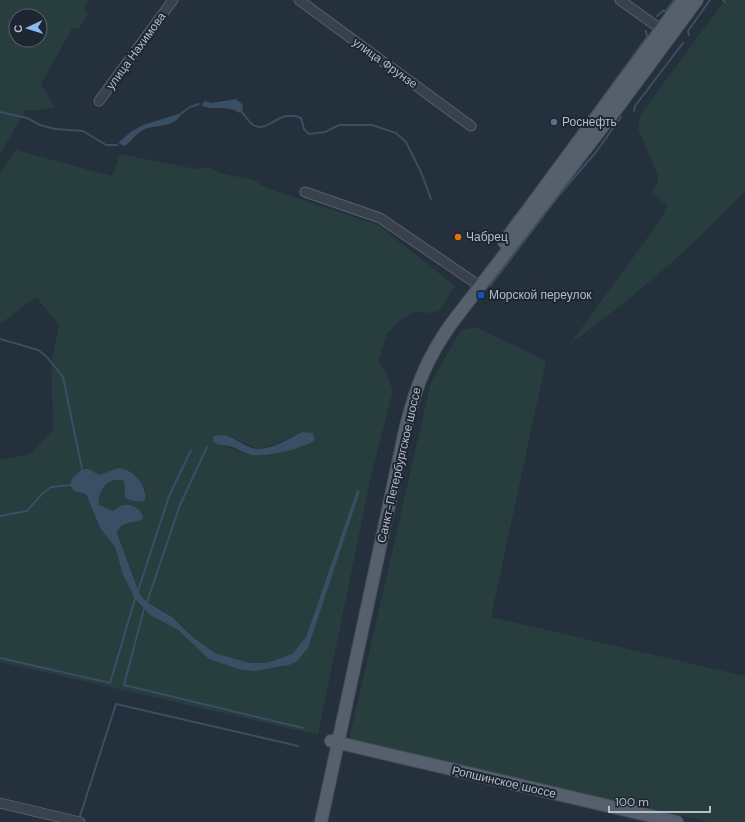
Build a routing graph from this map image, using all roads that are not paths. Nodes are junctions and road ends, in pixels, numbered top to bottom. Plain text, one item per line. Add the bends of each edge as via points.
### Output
1 (172, 0) edge
2 (299, 0) edge
3 (620, 0) edge
4 (684, 0) edge
5 (697, 0) edge
6 (666, 33) junction
7 (99, 101) dead end
8 (471, 126) dead end
9 (305, 192) dead end
10 (474, 282) junction
11 (334, 742) junction
12 (0, 803) edge
13 (80, 822) edge
14 (313, 822) edge
15 (321, 822) edge
16 (677, 822) edge

1 - 7 street, улица Нахимова
2 - 8 street, улица Фрунзе
3 - 6 street
4 - 6 main road, Санкт-Петербургское шоссе
5 - 6 main road, Санкт-Петербургское шоссе
6 - 10 main road, Санкт-Петербургское шоссе
6 - 11 main road, Санкт-Петербургское шоссе via 451,324 424,369 414,394 406,426
9 - 10 street via 380,218
10 - 11 main road, Санкт-Петербургское шоссе via 431,342 408,393 399,424
11 - 14 main road, Санкт-Петербургское шоссе
11 - 15 main road, Санкт-Петербургское шоссе
11 - 16 main road, Ропшинское шоссе
12 - 13 street

